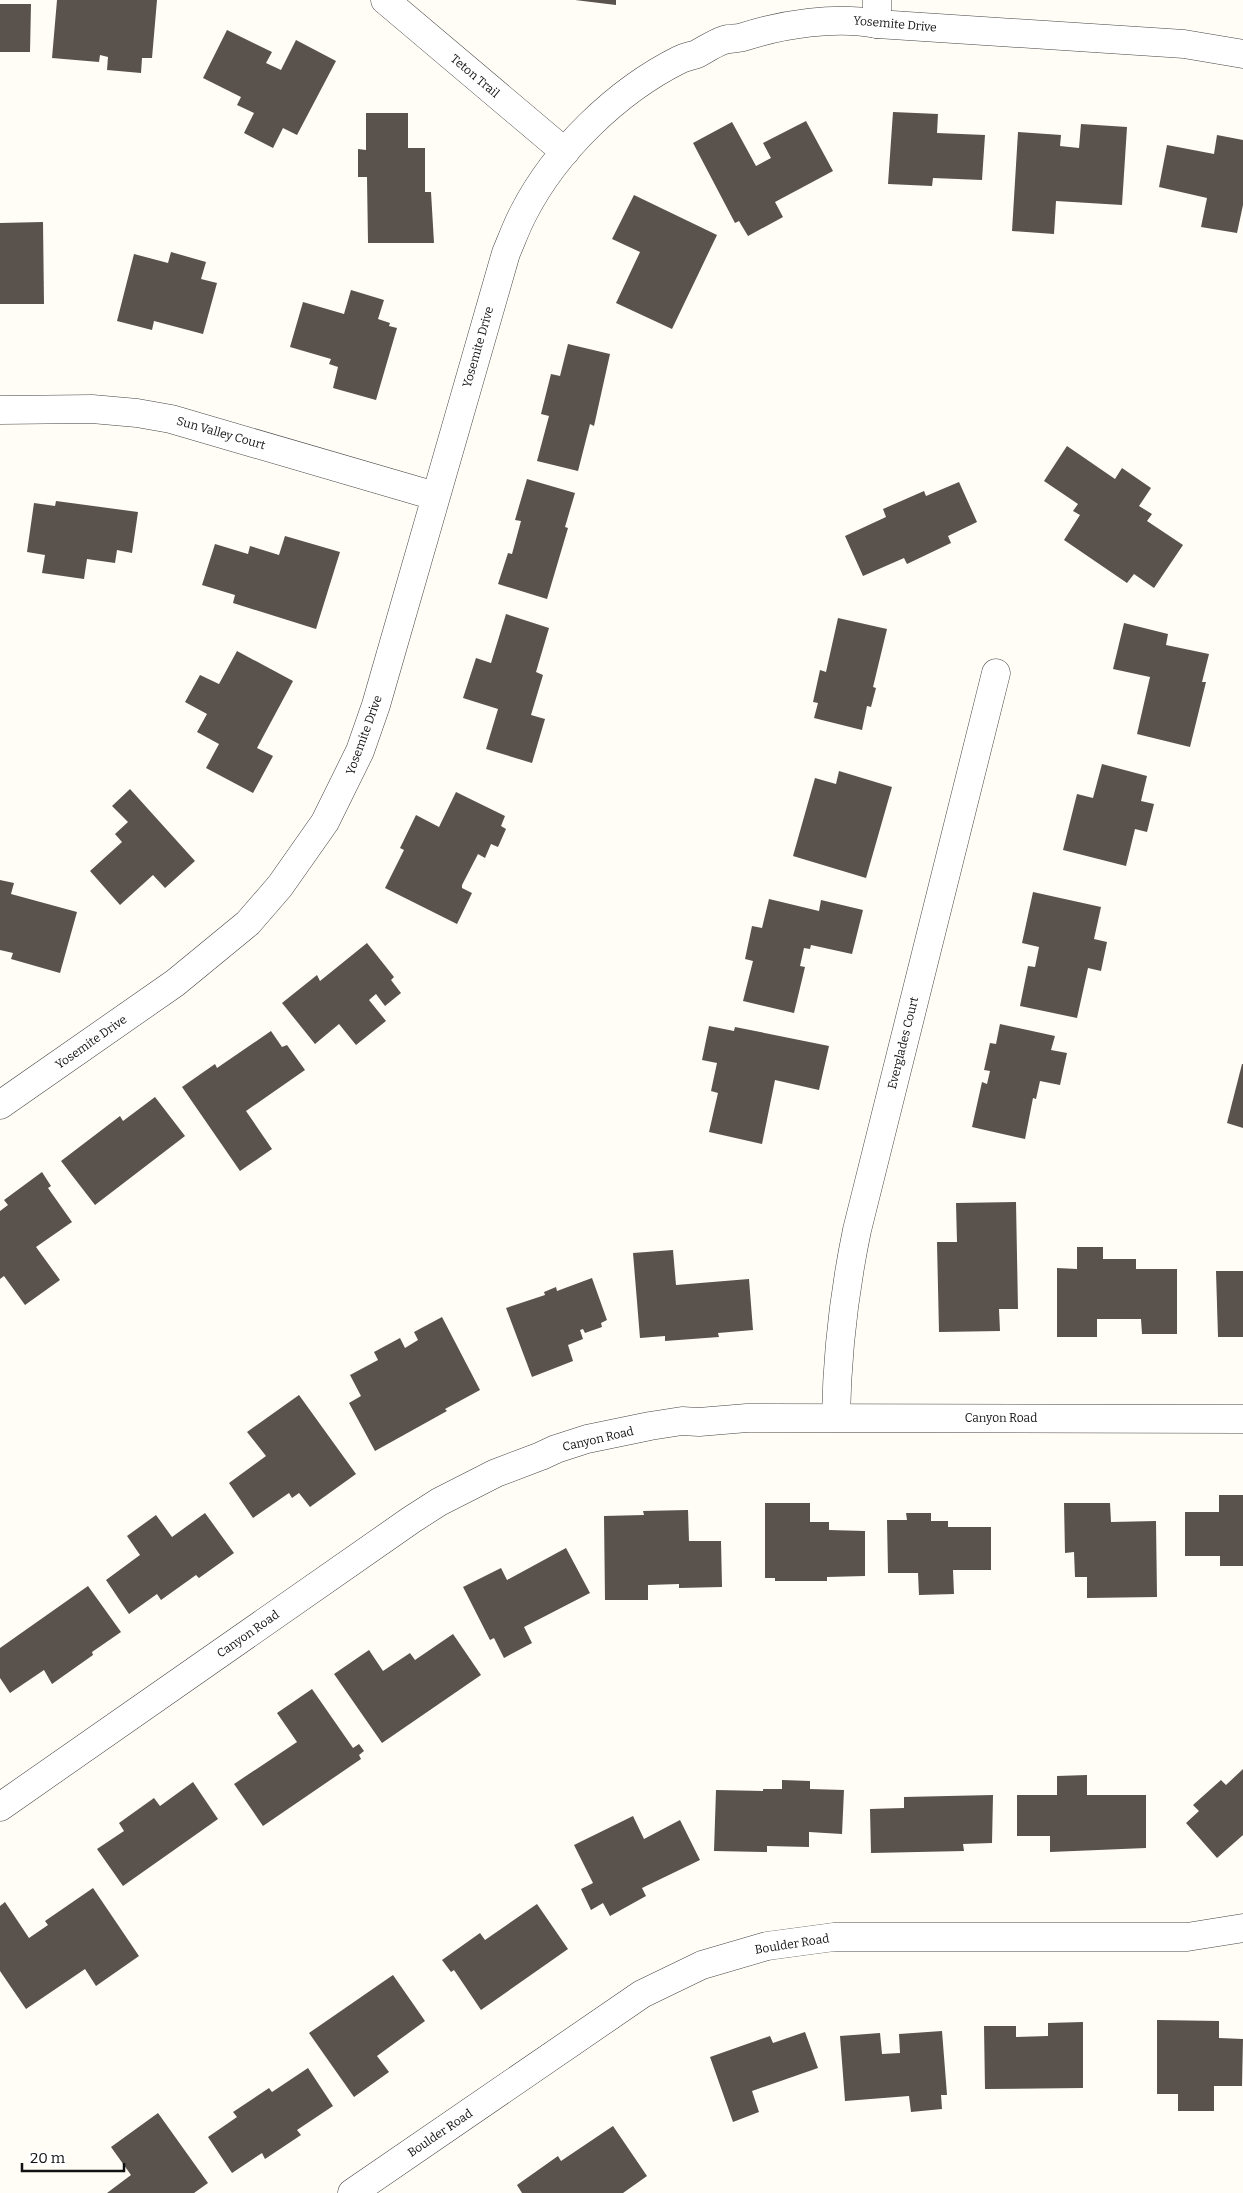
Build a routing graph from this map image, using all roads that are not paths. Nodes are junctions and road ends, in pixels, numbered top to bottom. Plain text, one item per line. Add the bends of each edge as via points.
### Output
1 (385, 0) edge
2 (877, 12) edge
3 (1243, 54) edge
4 (565, 152) junction
5 (0, 410) edge
6 (435, 496) junction
7 (996, 673) dead end
8 (0, 1104) edge
9 (836, 1418) junction
10 (1243, 1419) edge
11 (0, 1807) edge
12 (1243, 1928) edge
13 (352, 2193) edge

1 - 4 street, Teton Trail
2 - 3 street, Yosemite Drive via 1184,44
2 - 4 street, Yosemite Drive via 861,21 815,22 769,29 725,40 680,60 651,77 599,116
4 - 6 street, Yosemite Drive via 524,212 506,253
5 - 6 street, Sun Valley Court via 92,409 171,419
6 - 8 street, Yosemite Drive via 366,736 340,794 308,848 248,923 201,963
7 - 9 street, Everglades Court via 857,1230 842,1307
9 - 10 street, Canyon Road
9 - 11 street, Canyon Road via 747,1418 650,1426 564,1446 496,1473 438,1502 411,1520
12 - 13 street, Boulder Road via 1187,1937 834,1937 767,1946 702,1965 642,1994

